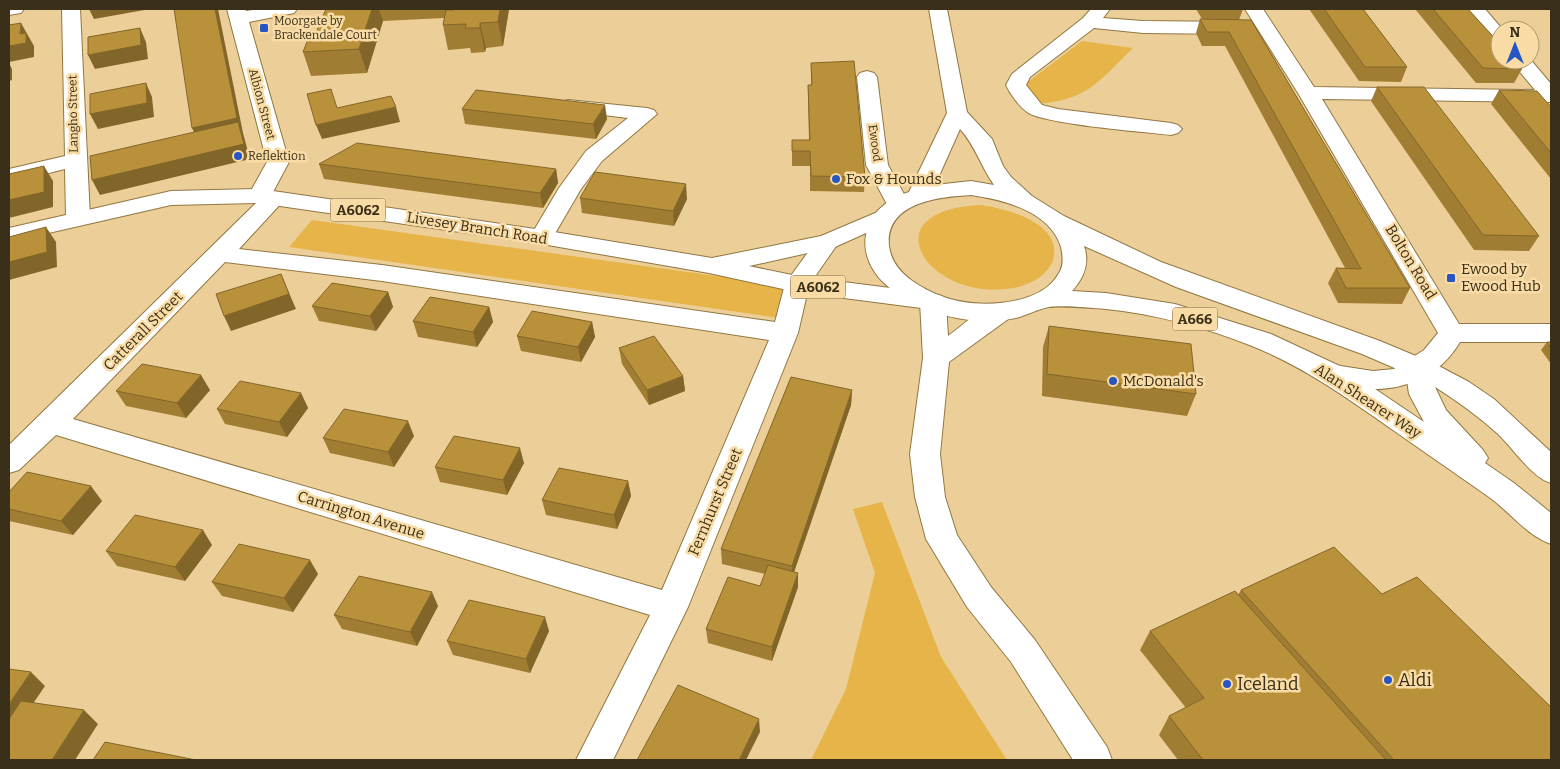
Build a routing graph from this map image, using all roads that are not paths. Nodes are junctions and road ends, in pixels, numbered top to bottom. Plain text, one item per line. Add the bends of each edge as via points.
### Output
1 (14, 9) edge
2 (71, 9) edge
3 (288, 9) edge
4 (938, 9) edge
5 (1254, 9) edge
6 (1475, 9) edge
7 (9, 10) edge
8 (237, 13) edge
9 (1096, 15) edge
10 (1490, 26) edge
11 (1267, 28) junction
12 (1529, 70) edge
13 (867, 77) dead end
14 (1308, 93) junction
15 (1551, 96) edge
16 (552, 104) edge
17 (957, 113) junction
18 (1171, 130) dead end
19 (74, 160) junction
20 (9, 176) edge
21 (919, 195) junction
22 (267, 197) junction
23 (1025, 200) junction
24 (892, 210) junction
25 (78, 218) junction
26 (1059, 222) junction
27 (9, 235) edge
28 (542, 237) junction
29 (827, 242) junction
30 (219, 254) junction
31 (709, 266) junction
32 (797, 284) junction
33 (1047, 299) junction
34 (931, 302) junction
35 (1002, 312) junction
36 (1451, 333) junction
37 (1551, 333) edge
38 (785, 334) junction
39 (936, 358) junction
40 (1420, 368) junction
41 (1334, 375) junction
42 (52, 423) junction
43 (9, 462) edge
44 (1551, 472) edge
45 (1503, 491) junction
46 (1551, 531) edge
47 (671, 607) junction
48 (594, 760) edge
49 (1094, 760) edge

1 - 7 main road
2 - 19 main road, Langho Street
3 - 8 main road
4 - 17 main road
5 - 11 main road, Bolton Road
6 - 10 main road
8 - 22 main road, Albion Street via 278,162
9 - 11 main road via 1143,27
9 - 18 main road via 1022,74 1016,85 1018,90 1035,108 1057,115
11 - 14 main road, Bolton Road
12 - 15 main road
13 - 24 main road, Ewood via 877,165
14 - 15 main road
14 - 36 main road, Bolton Road
16 - 28 main road via 647,114 594,156 570,188
17 - 21 main road
17 - 23 main road, A666 via 981,139 992,167 1003,182
19 - 20 main road
19 - 25 main road, Langho Street
21 - 23 main road, A666 via 944,189 971,188
21 - 24 main road, A666
22 - 25 main road, Livesey Branch Road / A6062 via 171,198
22 - 28 main road, Livesey Branch Road / A6062
22 - 30 main road, Catterall Street
23 - 26 main road, A666
24 - 29 main road, Livesey Branch Road / A6062
24 - 34 main road, A666 via 877,232 877,251 886,270 904,287
25 - 27 main road, Livesey Branch Road / A6062
26 - 33 main road, A666 via 1072,242 1075,262 1066,282
26 - 40 main road, A666 via 1100,246 1150,268
28 - 31 main road, Livesey Branch Road / A6062
29 - 31 main road, Livesey Branch Road / A6062
29 - 32 main road, Fernhurst Street
30 - 38 main road via 382,272
30 - 42 main road, Catterall Street
31 - 32 main road, Livesey Branch Road / A6062
32 - 34 main road, Livesey Branch Road / A6062
32 - 38 main road, Fernhurst Street
33 - 35 main road, A666
33 - 41 main road, Alan Shearer Way / A666 via 1106,301 1175,313 1262,340
34 - 35 main road, A666 via 967,311
34 - 39 main road
35 - 39 main road
36 - 37 main road
36 - 40 main road via 1448,344
38 - 47 main road, Fernhurst Street
39 - 49 main road via 925,454 930,497 942,539 979,597 1023,651
40 - 41 main road via 1394,380
40 - 44 main road, A666 via 1458,388 1486,408 1512,429
40 - 45 main road via 1419,385 1428,407
41 - 45 main road, Alan Shearer Way / A666
42 - 43 main road, Catterall Street
42 - 47 main road, Carrington Avenue
45 - 46 main road, A666
47 - 48 main road, Fernhurst Street

